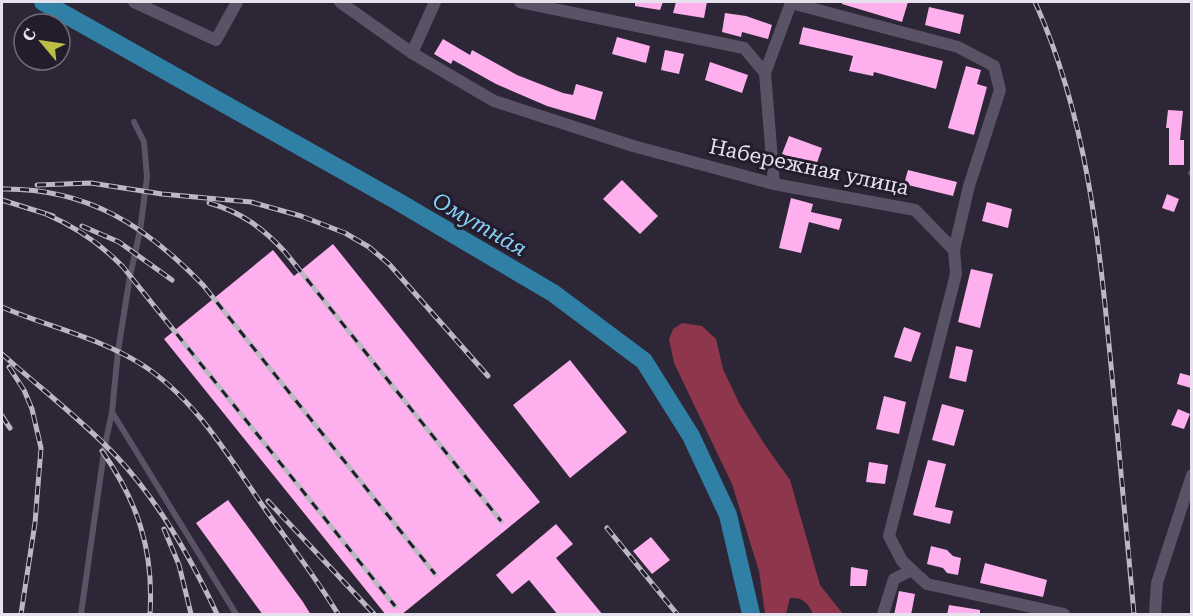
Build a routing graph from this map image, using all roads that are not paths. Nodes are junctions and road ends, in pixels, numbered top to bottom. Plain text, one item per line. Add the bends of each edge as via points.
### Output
1 (134, 2) edge
2 (237, 2) edge
3 (340, 2) edge
4 (435, 2) edge
5 (520, 2) edge
6 (412, 53) junction
7 (765, 73) junction
8 (134, 122) dead end
9 (774, 184) junction
10 (954, 250) junction
11 (112, 412) junction
12 (1191, 475) edge
13 (1188, 500) edge
14 (912, 570) junction
15 (81, 615) edge
16 (236, 615) edge
17 (883, 615) edge
18 (1064, 615) edge
19 (1155, 615) edge

1 - 2 street via 216,40
3 - 6 street, Набережная улица
4 - 6 street
5 - 7 street via 744,48
6 - 9 street, Набережная улица via 494,101 633,146
7 - 9 street
7 - 10 street via 791,3 958,47 994,66 1000,90 969,186
8 - 11 lane via 144,142 147,177 119,340
9 - 10 street, Набережная улица via 915,210
10 - 14 street via 956,274 889,536 902,561
11 - 15 lane
11 - 16 lane
12 - 13 street
13 - 19 street via 1157,583
14 - 17 street via 894,579
14 - 18 street via 927,584

